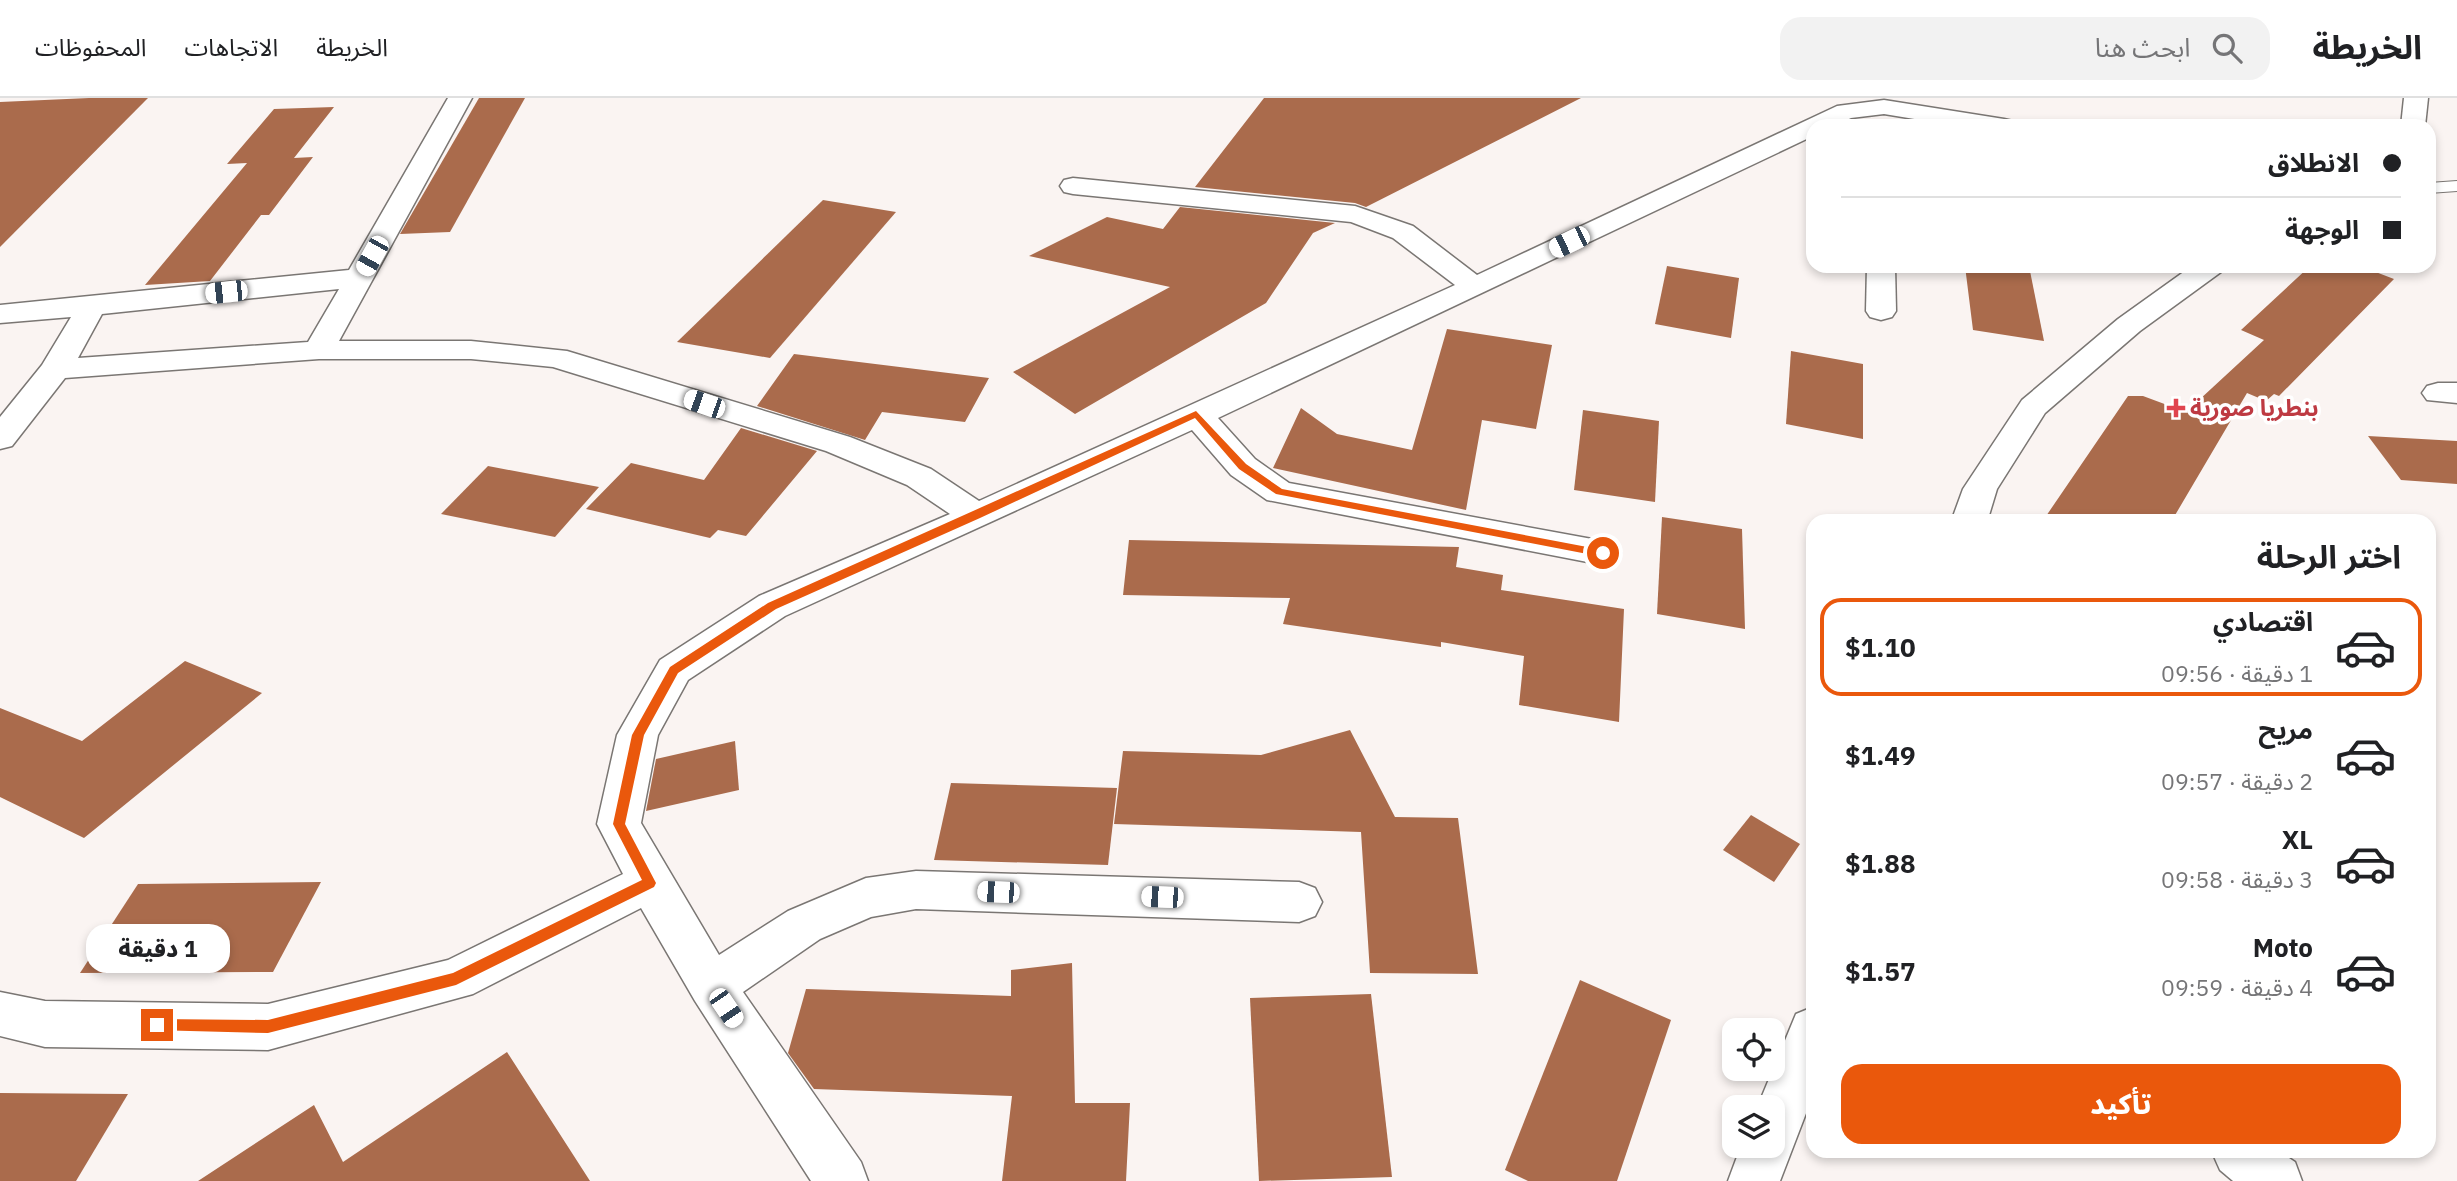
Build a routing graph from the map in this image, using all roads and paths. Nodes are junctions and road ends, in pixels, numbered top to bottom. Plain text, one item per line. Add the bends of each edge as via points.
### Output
1 (460, 98) edge
2 (2416, 98) edge
3 (1884, 117) edge
4 (1827, 119) edge
5 (1911, 119) edge
6 (2414, 119) edge
7 (1806, 128) edge
8 (1073, 186) dead end
9 (2457, 186) edge
10 (2436, 188) edge
11 (1881, 273) edge
12 (2201, 273) edge
13 (359, 278) junction
14 (1475, 287) junction
15 (92, 306) junction
16 (1881, 312) dead end
17 (0, 314) edge
18 (319, 350) junction
19 (56, 369) junction
20 (1196, 414) junction
21 (0, 439) edge
22 (1972, 514) edge
23 (977, 516) junction
24 (1603, 553) dead end
25 (650, 883) junction
26 (1299, 902) dead end
27 (712, 986) junction
28 (0, 1014) edge
29 (1806, 1048) edge
30 (1785, 1102) edge
31 (1763, 1158) edge
32 (2246, 1158) edge
33 (842, 1181) edge
34 (1754, 1181) edge
35 (2276, 1181) edge

1 - 13 street
2 - 6 street
3 - 4 street via 1846,111
3 - 5 street
7 - 14 street
8 - 14 street via 1355,214 1403,232
9 - 10 lane
11 - 16 street
12 - 22 street via 2129,324 2033,407 1980,489
13 - 15 street
13 - 18 street
14 - 20 street
15 - 17 street
15 - 19 street
18 - 19 street
18 - 23 street via 471,350 556,358 838,444 919,477
19 - 21 street
20 - 23 street
20 - 24 street via 1243,467 1279,492
23 - 25 street via 772,606 674,670 638,735 619,824
25 - 27 street
25 - 28 street via 456,979 268,1027 46,1024
26 - 27 street via 916,890 866,898 804,925
27 - 33 street
29 - 30 street
31 - 34 street
32 - 35 street

